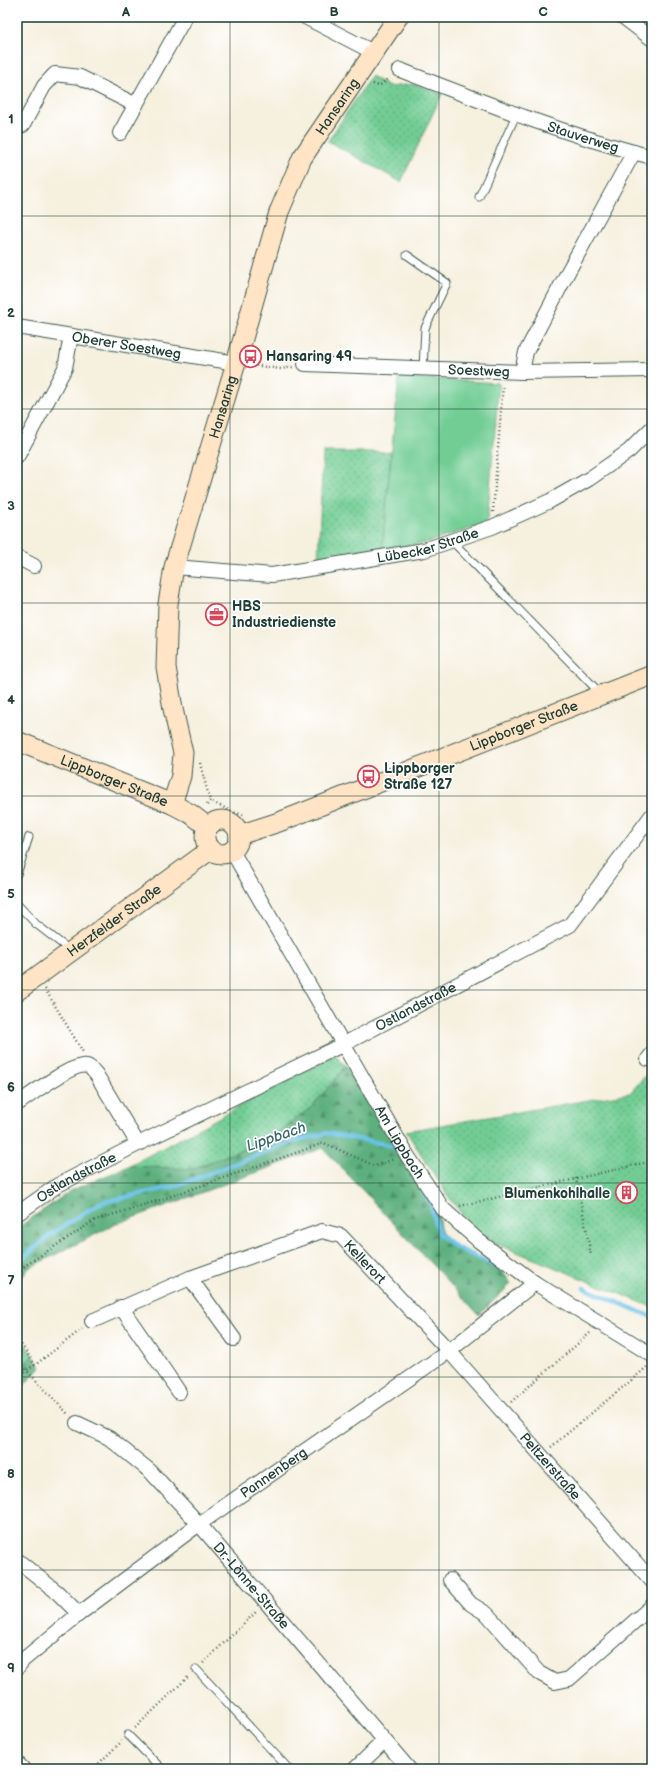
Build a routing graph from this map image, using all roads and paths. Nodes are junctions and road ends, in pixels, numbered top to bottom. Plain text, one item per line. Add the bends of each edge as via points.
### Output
1 (185, 17) edge
2 (305, 17) edge
3 (398, 17) edge
4 (623, 17) edge
5 (652, 39) edge
6 (373, 52) junction
7 (400, 70) joint
8 (356, 78) junction
9 (136, 105) junction
10 (516, 114) junction
11 (23, 125) dead end
12 (120, 133) dead end
13 (634, 152) junction
14 (652, 157) edge
15 (479, 197) dead end
16 (407, 255) dead end
17 (17, 327) edge
18 (71, 336) junction
19 (236, 363) junction
20 (305, 364) joint
21 (424, 369) junction
22 (652, 370) edge
23 (504, 372) junction
24 (522, 372) junction
25 (652, 428) edge
26 (17, 457) edge
27 (492, 526) junction
28 (452, 541) junction
29 (17, 557) edge
30 (34, 566) dead end
31 (174, 567) junction
32 (652, 676) edge
33 (601, 694) junction
34 (17, 742) edge
35 (198, 759) dead end
36 (210, 800) junction
37 (172, 804) junction
38 (652, 816) edge
39 (203, 822) junction
40 (29, 837) dead end
41 (241, 839) junction
42 (210, 850) junction
43 (17, 874) edge
44 (17, 904) edge
45 (71, 951) junction
46 (36, 977) junction
47 (17, 991) edge
48 (344, 1044) junction
49 (87, 1066) junction
50 (17, 1104) edge
51 (138, 1144) junction
52 (397, 1158) dead end
53 (652, 1161) edge
54 (576, 1178) junction
55 (444, 1209) junction
56 (17, 1214) edge
57 (591, 1255) dead end
58 (17, 1271) edge
59 (190, 1278) junction
60 (535, 1283) junction
61 (121, 1307) junction
62 (92, 1321) joint
63 (601, 1324) junction
64 (17, 1338) edge
65 (234, 1340) dead end
66 (449, 1351) junction
67 (652, 1355) edge
68 (652, 1363) edge
69 (35, 1365) junction
70 (17, 1369) edge
71 (25, 1369) junction
72 (17, 1376) edge
73 (179, 1392) dead end
74 (501, 1410) junction
75 (77, 1423) joint
76 (541, 1455) junction
77 (199, 1524) junction
78 (17, 1560) edge
79 (450, 1580) dead end
80 (652, 1580) edge
81 (265, 1602) junction
82 (652, 1606) edge
83 (79, 1614) junction
84 (17, 1668) edge
85 (196, 1669) junction
86 (128, 1735) junction
87 (384, 1741) junction
88 (17, 1763) edge
89 (23, 1769) edge
90 (93, 1769) edge
91 (162, 1769) edge
92 (289, 1769) edge
93 (355, 1769) edge
94 (409, 1769) edge

1 - 9 street
2 - 6 street
3 - 6 street, Hansaring
4 - 5 street
6 - 8 street, Hansaring
7 - 8 path via 379,86
7 - 10 street, Stauverweg
8 - 19 street, Hansaring via 302,158 282,205
9 - 11 street via 80,77 55,74 44,86
9 - 12 street
10 - 13 street, Stauverweg
10 - 15 lane
13 - 14 street, Stauverweg
13 - 24 street via 526,352
16 - 21 lane via 447,283 425,328
17 - 18 street, Oberer Soestweg
18 - 19 street, Oberer Soestweg
18 - 26 street via 65,368
19 - 20 path via 281,369
19 - 31 street, Hansaring
20 - 21 street, Soestweg
21 - 23 street, Soestweg
22 - 24 street, Soestweg
23 - 24 street, Soestweg
23 - 27 path
25 - 27 street, Lübecker Straße via 630,451 589,479 550,501
27 - 28 street, Lübecker Straße
28 - 31 street, Lübecker Straße via 424,550 272,575
28 - 33 lane
29 - 30 street
31 - 37 street, Hansaring via 168,604 166,667 184,753 181,776
32 - 33 street, Lippborger Straße
33 - 41 street, Lippborger Straße
34 - 37 street, Lippborger Straße
35 - 36 path
36 - 39 path
36 - 41 path via 233,812 249,815
37 - 39 street, Lippborger Straße
38 - 48 street, Ostlandstraße via 570,925
39 - 41 street via 223,820 234,825
39 - 42 street
40 - 43 lane
41 - 42 street, Lippborger Straße via 221,854
41 - 48 street, Am Lippbach
42 - 45 street, Herzfelder Straße
44 - 45 lane via 36,924
45 - 46 street, Herzfelder Straße
46 - 47 street, Herzfelder Straße
46 - 49 path via 84,1054
48 - 51 street, Ostlandstraße
48 - 55 street, Am Lippbach via 407,1155
49 - 50 street via 75,1067
49 - 51 street via 96,1074
51 - 56 street, Ostlandstraße via 58,1185
52 - 58 path via 375,1166 324,1143 95,1220
53 - 54 path
54 - 55 path
54 - 57 path
55 - 60 street, Am Lippbach via 479,1241
59 - 61 street, Kellerort
59 - 65 street
59 - 66 street, Kellerort via 322,1231 342,1236
60 - 63 street, Am Lippbach
60 - 66 street, Pannenberg
61 - 62 street, Kellerort
61 - 73 street
62 - 69 path
63 - 67 street, Am Lippbach
63 - 74 path
64 - 69 path
66 - 74 street, Peltzerstraße
66 - 77 street, Pannenberg
68 - 76 path
69 - 71 path
70 - 71 path
71 - 72 path
71 - 75 path
74 - 76 street, Peltzerstraße
75 - 77 street, Dr.-Lönne-Straße via 109,1438 150,1471
76 - 80 street, Peltzerstraße
77 - 81 street, Dr.-Lönne-Straße
77 - 83 street, Pannenberg
78 - 83 street via 57,1592
79 - 82 street via 471,1604 487,1614 539,1673 555,1682 570,1679
81 - 85 path
81 - 87 street, Dr.-Lönne-Straße
83 - 84 street, Pannenberg via 23,1660
85 - 86 path
85 - 92 lane
86 - 90 path
86 - 91 lane
87 - 93 street
87 - 94 street, Dr.-Lönne-Straße
88 - 89 street

